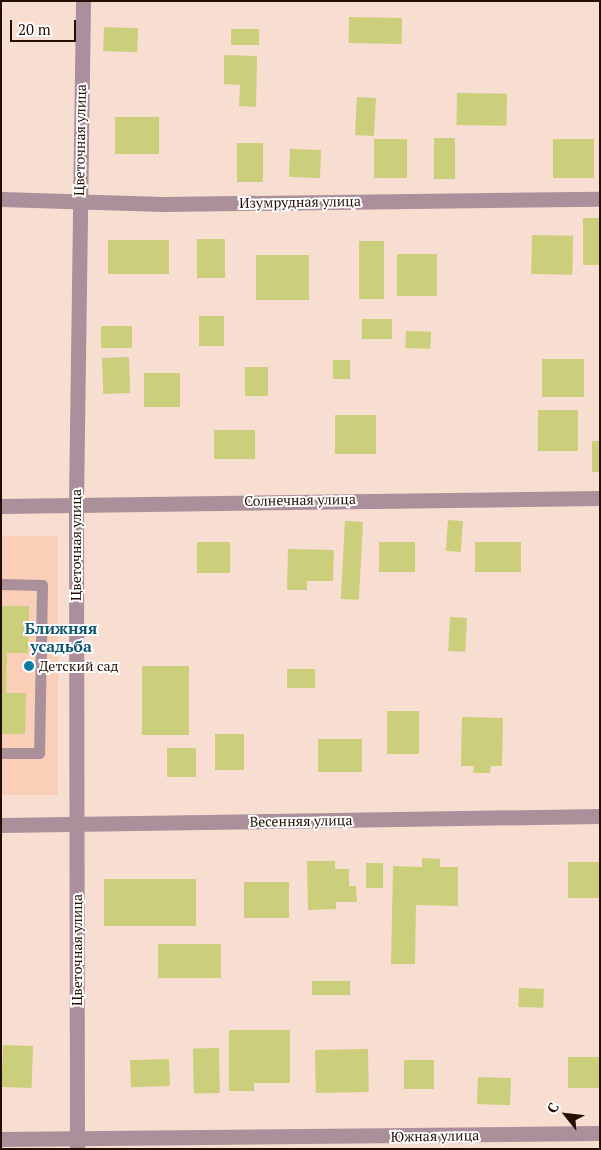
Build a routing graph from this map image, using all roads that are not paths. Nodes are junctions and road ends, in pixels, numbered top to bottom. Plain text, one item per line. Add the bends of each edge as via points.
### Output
1 (83, 1) edge
2 (600, 198) edge
3 (1, 199) edge
4 (79, 200) junction
5 (600, 498) edge
6 (76, 502) junction
7 (1, 506) edge
8 (1, 584) edge
9 (1, 753) edge
10 (600, 816) edge
11 (1, 825) edge
12 (77, 825) junction
13 (600, 1133) edge
14 (1, 1139) edge
15 (77, 1145) edge

1 - 4 street, Цветочная улица
2 - 4 street, Изумрудная улица via 163,204
3 - 4 street, Изумрудная улица
4 - 6 street, Цветочная улица
5 - 6 street, Солнечная улица
6 - 7 street, Солнечная улица
6 - 12 street, Цветочная улица
8 - 9 lane via 42,584 39,753
10 - 12 street, Весенняя улица
11 - 12 street, Весенняя улица
12 - 15 street, Цветочная улица
13 - 15 street, Южная улица
14 - 15 street, Южная улица

